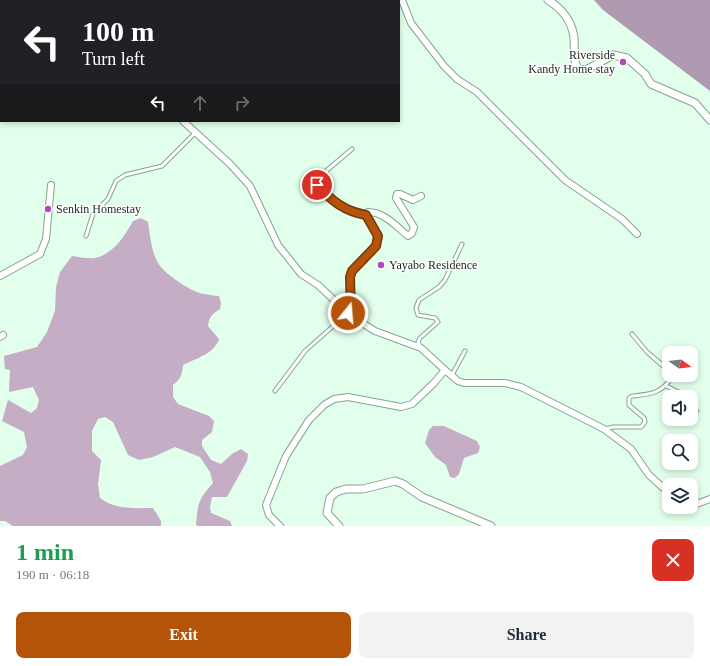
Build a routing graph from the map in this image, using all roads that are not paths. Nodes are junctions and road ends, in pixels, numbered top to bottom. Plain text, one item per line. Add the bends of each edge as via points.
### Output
1 (402, 0) edge
2 (548, 0) edge
3 (710, 120) edge
4 (184, 122) edge
5 (195, 133) junction
6 (352, 149) dead end
7 (51, 185) dead end
8 (421, 196) dead end
9 (366, 215) junction
10 (637, 234) dead end
11 (86, 236) dead end
12 (462, 244) dead end
13 (0, 276) edge
14 (349, 314) junction
15 (632, 334) dead end
16 (421, 348) junction
17 (465, 351) dead end
18 (662, 365) edge
19 (444, 370) junction
20 (452, 375) junction
21 (669, 382) edge
22 (666, 386) junction
23 (674, 390) edge
24 (275, 391) dead end
25 (604, 429) junction
26 (662, 486) edge
27 (710, 499) edge
28 (698, 503) edge
29 (280, 526) edge
30 (339, 526) edge
31 (491, 526) edge

1 - 10 street via 410,23 457,79 477,92 565,180 622,220
2 - 3 street via 567,15 574,36 574,61 578,69 586,70 613,55 627,58 645,74 651,84 695,104
4 - 5 street
5 - 11 lane via 162,166 125,175 116,181 108,200 93,214
5 - 14 street via 250,186 278,245 301,274 318,285
6 - 9 lane via 319,177 317,185 329,198 351,212
7 - 13 street via 46,239 40,254
8 - 9 street via 413,200 397,194 396,198 414,227 408,236 390,220 375,212 368,212
9 - 14 street via 378,236 376,246 352,271
12 - 16 lane via 445,280 419,300 416,308 418,315 435,318 438,322 420,338 418,342
14 - 16 street via 375,331
14 - 24 lane via 305,351
15 - 18 lane
16 - 19 street
17 - 20 lane
19 - 20 street
19 - 29 street via 412,404 401,407 348,397 334,399 324,405 309,420 286,456 266,505 269,515
20 - 25 street via 464,383 505,383 521,387
21 - 22 lane
22 - 23 lane
22 - 25 lane via 654,393 629,398 630,406 644,418 645,422 641,427
25 - 26 street via 631,449
27 - 28 street
30 - 31 street via 327,512 330,498 336,492 395,481 422,497

